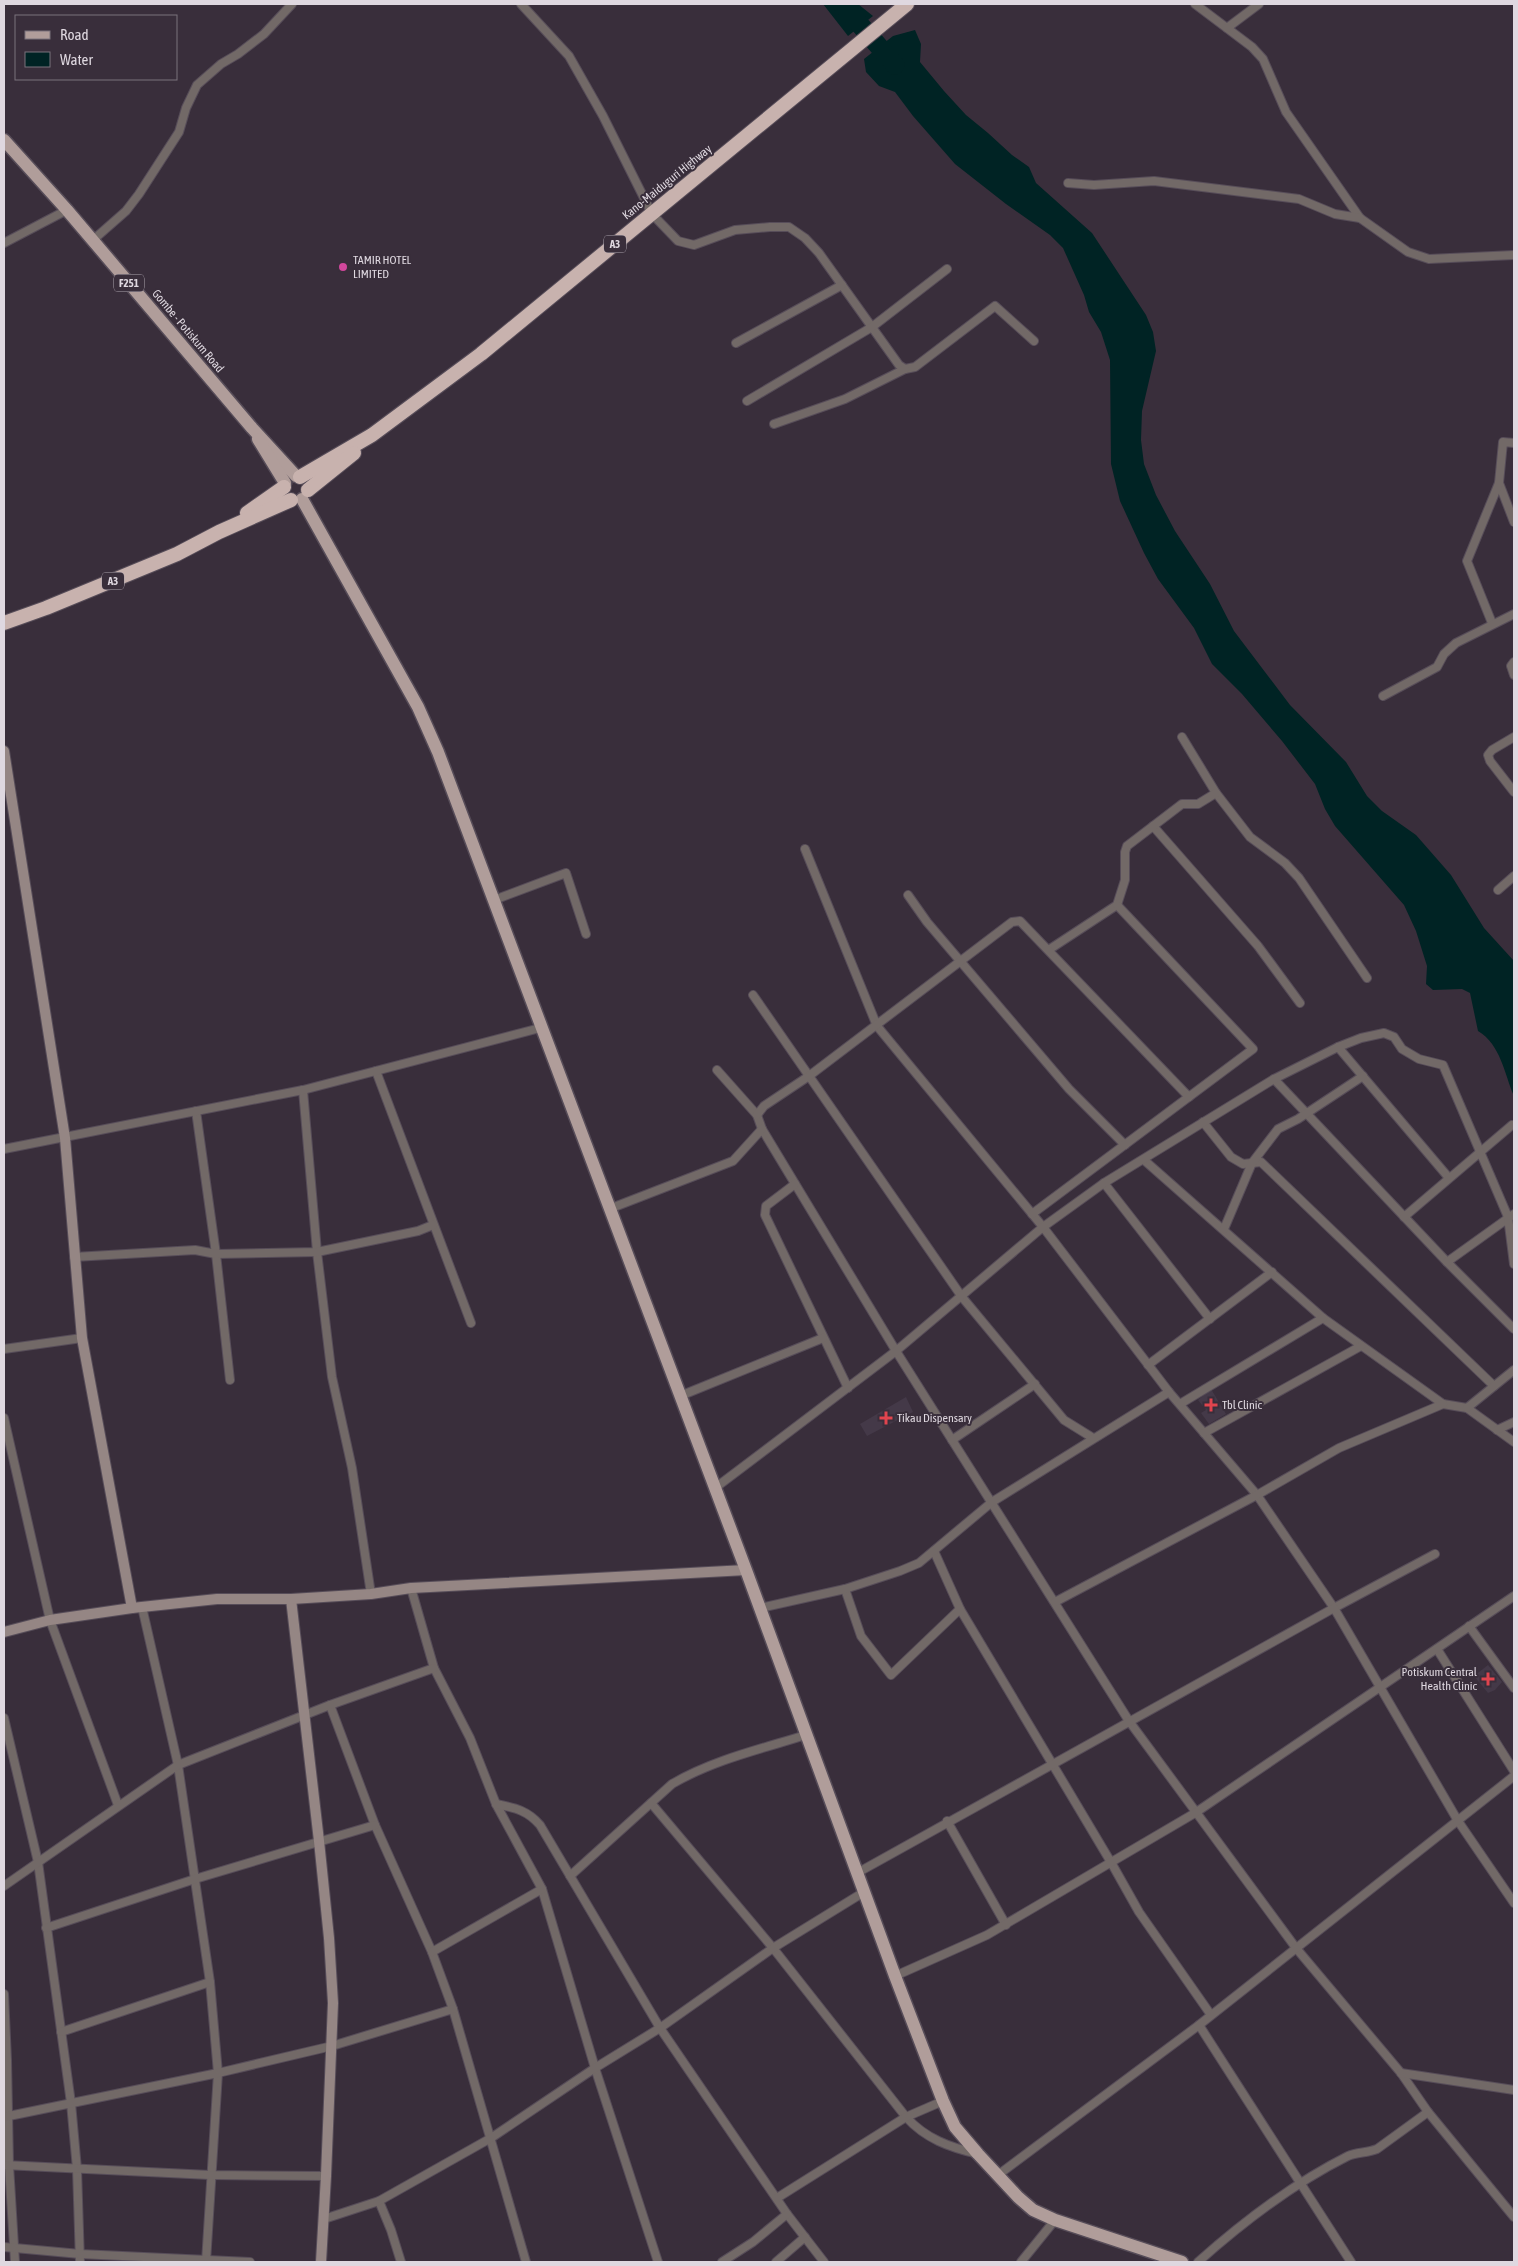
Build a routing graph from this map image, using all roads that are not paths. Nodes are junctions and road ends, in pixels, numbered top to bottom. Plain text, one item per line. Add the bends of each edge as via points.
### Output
1 (292, 4) edge
2 (521, 4) edge
3 (907, 4) edge
4 (1195, 4) edge
5 (1258, 4) edge
6 (1228, 28) junction
7 (5, 144) edge
8 (1068, 182) dead end
9 (67, 210) junction
10 (652, 214) junction
11 (1360, 218) junction
12 (93, 240) junction
13 (4, 243) edge
14 (1514, 255) edge
15 (947, 269) dead end
16 (842, 285) junction
17 (872, 327) junction
18 (1034, 341) dead end
19 (736, 343) dead end
20 (905, 369) junction
21 (747, 401) dead end
22 (774, 424) dead end
23 (372, 435) junction
24 (1514, 443) edge
25 (291, 481) junction
26 (1499, 483) junction
27 (300, 496) junction
28 (1514, 522) edge
29 (219, 532) junction
30 (1514, 614) edge
31 (4, 623) edge
32 (1492, 623) junction
33 (1514, 662) edge
34 (1514, 675) edge
35 (1383, 696) dead end
36 (1182, 737) dead end
37 (1514, 737) edge
38 (4, 751) edge
39 (1514, 792) edge
40 (1216, 793) junction
41 (1153, 826) junction
42 (806, 849) dead end
43 (1514, 876) edge
44 (1498, 890) dead end
45 (908, 895) dead end
46 (494, 900) junction
47 (1117, 905) junction
48 (586, 934) dead end
49 (1050, 950) junction
50 (960, 962) junction
51 (1367, 978) dead end
52 (753, 994) dead end
53 (1300, 1002) dead end
54 (877, 1026) junction
55 (540, 1028) junction
56 (1338, 1047) junction
57 (716, 1070) dead end
58 (376, 1072) junction
59 (809, 1076) junction
60 (1363, 1076) junction
61 (1274, 1079) junction
62 (303, 1090) junction
63 (1189, 1097) junction
64 (196, 1110) junction
65 (1306, 1113) junction
66 (757, 1115) junction
67 (1203, 1122) junction
68 (1512, 1125) dead end
69 (762, 1129) junction
70 (65, 1138) junction
71 (1125, 1145) junction
72 (4, 1150) edge
73 (1478, 1152) junction
74 (1144, 1160) junction
75 (1252, 1163) junction
76 (1449, 1178) junction
77 (1104, 1183) junction
78 (795, 1184) junction
79 (609, 1209) junction
80 (1032, 1214) junction
81 (1511, 1215) edge
82 (1404, 1218) junction
83 (433, 1225) junction
84 (1043, 1227) junction
85 (1224, 1230) junction
86 (317, 1252) junction
87 (216, 1254) junction
88 (74, 1257) junction
89 (1447, 1262) junction
90 (1514, 1264) edge
91 (1272, 1272) junction
92 (962, 1297) junction
93 (1323, 1318) junction
94 (1210, 1319) junction
95 (471, 1323) dead end
96 (1514, 1329) edge
97 (82, 1338) junction
98 (823, 1338) junction
99 (1361, 1346) junction
100 (4, 1349) edge
101 (896, 1351) junction
102 (1148, 1365) junction
103 (1514, 1370) edge
104 (230, 1380) dead end
105 (1034, 1384) junction
106 (1494, 1386) junction
107 (848, 1388) junction
108 (1169, 1392) junction
109 (680, 1396) junction
110 (1180, 1404) junction
111 (1442, 1404) junction
112 (1467, 1408) junction
113 (4, 1418) edge
114 (1514, 1422) edge
115 (1497, 1430) junction
116 (1204, 1433) junction
117 (1093, 1438) junction
118 (952, 1440) junction
119 (1514, 1442) edge
120 (715, 1488) junction
121 (1257, 1495) junction
122 (992, 1502) junction
123 (934, 1551) junction
124 (1436, 1554) dead end
125 (746, 1570) junction
126 (411, 1588) junction
127 (845, 1589) junction
128 (371, 1594) junction
129 (1514, 1596) edge
130 (291, 1599) junction
131 (1055, 1602) junction
132 (137, 1608) junction
133 (760, 1608) junction
134 (1334, 1608) junction
135 (960, 1609) junction
136 (50, 1620) junction
137 (1469, 1626) junction
138 (4, 1632) edge
139 (1437, 1649) junction
140 (434, 1668) junction
141 (1514, 1688) edge
142 (1381, 1689) junction
143 (330, 1705) junction
144 (304, 1715) junction
145 (4, 1718) edge
146 (1129, 1721) junction
147 (806, 1734) junction
148 (1052, 1764) junction
149 (178, 1765) junction
150 (1514, 1771) edge
151 (1514, 1776) edge
152 (651, 1803) junction
153 (496, 1804) junction
154 (118, 1805) junction
155 (1196, 1813) junction
156 (947, 1821) junction
157 (1458, 1821) junction
158 (374, 1825) junction
159 (319, 1841) junction
160 (38, 1862) junction
161 (1112, 1864) junction
162 (857, 1873) junction
163 (570, 1876) junction
164 (195, 1879) junction
165 (4, 1886) edge
166 (542, 1889) junction
167 (864, 1892) junction
168 (1514, 1903) edge
169 (1006, 1924) junction
170 (46, 1928) junction
171 (773, 1948) junction
172 (1296, 1948) junction
173 (432, 1952) junction
174 (895, 1976) junction
175 (210, 1982) junction
176 (4, 1994) edge
177 (453, 2009) junction
178 (1211, 2015) junction
179 (1199, 2025) junction
180 (660, 2028) junction
181 (61, 2032) junction
182 (332, 2046) junction
183 (595, 2068) junction
184 (218, 2073) junction
185 (1401, 2073) junction
186 (1514, 2090) edge
187 (943, 2101) junction
188 (72, 2103) junction
189 (1428, 2112) junction
190 (6, 2116) edge
191 (906, 2117) junction
192 (491, 2138) junction
193 (978, 2154) junction
194 (6, 2165) edge
195 (77, 2169) junction
196 (210, 2175) junction
197 (998, 2175) junction
198 (326, 2176) junction
199 (1301, 2183) junction
200 (777, 2198) junction
201 (379, 2201) junction
202 (787, 2214) junction
203 (1514, 2218) edge
204 (324, 2219) junction
205 (1055, 2220) junction
206 (805, 2237) junction
207 (4, 2247) edge
208 (15, 2248) junction
209 (80, 2254) junction
210 (206, 2261) edge
211 (15, 2262) edge
212 (80, 2262) edge
213 (250, 2262) edge
214 (321, 2262) edge
215 (401, 2262) edge
216 (526, 2262) edge
217 (658, 2262) edge
218 (722, 2262) edge
219 (776, 2262) edge
220 (824, 2262) edge
221 (1021, 2262) edge
222 (1182, 2262) edge
223 (1198, 2262) edge
224 (1351, 2262) edge

1 - 12 street via 264,34 197,85 179,132 139,194 126,211
2 - 10 street via 568,56 603,116
3 - 10 highway, Kano-Maiduguri Highway / A3
4 - 6 street
5 - 6 street
6 - 11 street via 1263,59 1286,112
7 - 9 main road, Gombe - Potiskum Road / F251
8 - 11 street via 1094,185 1154,181 1298,199 1335,214
9 - 12 main road, Gombe - Potiskum Road / F251
9 - 13 street
10 - 16 street via 678,241 694,245 735,230 790,227 805,238
10 - 23 highway, Kano-Maiduguri Highway / A3 via 481,354
11 - 14 street via 1408,252 1429,259
12 - 25 main road, Gombe - Potiskum Road / F251 via 252,428
15 - 17 street
16 - 17 street
16 - 19 street
17 - 20 street
17 - 21 street
18 - 20 street via 995,306 915,367
20 - 22 street via 845,399
23 - 25 highway, Kano-Maiduguri Highway / A3
23 - 27 highway, Kano-Maiduguri Highway / A3 via 350,457
24 - 26 street via 1502,442
25 - 27 highway via 286,496
25 - 27 highway via 306,482
25 - 29 highway, Kano-Maiduguri Highway / A3
26 - 28 street
26 - 32 street via 1467,561
27 - 29 highway, Kano-Maiduguri Highway / A3
27 - 46 main road via 418,706
29 - 31 highway, Kano-Maiduguri Highway / A3 via 168,558
30 - 32 street
32 - 35 street via 1456,643 1444,654 1437,667
33 - 34 street via 1511,666
36 - 40 street
37 - 39 street via 1488,756
38 - 70 street
40 - 41 street via 1198,804 1182,804
40 - 51 street via 1250,837 1285,863 1299,878
41 - 47 street via 1127,846 1125,880
41 - 53 street via 1258,946
42 - 54 street
43 - 44 street
45 - 50 street
46 - 48 street via 566,873
46 - 55 main road
47 - 49 street
47 - 63 street via 1253,1049
49 - 50 street via 1020,920 1012,922
49 - 63 street
50 - 54 street
50 - 71 street via 1069,1089
52 - 59 street
54 - 59 street
54 - 80 street
55 - 58 street
55 - 79 main road
56 - 60 street
56 - 61 street
56 - 73 street via 1384,1033 1394,1037 1402,1049 1443,1065
57 - 66 street
58 - 62 street
58 - 83 street
59 - 66 street via 764,1106
59 - 92 street
60 - 65 street
60 - 76 street
61 - 65 street
61 - 67 street
62 - 64 street
62 - 86 street
63 - 71 street
64 - 70 street
64 - 87 street
65 - 75 street via 1278,1130
65 - 82 street
66 - 69 street
67 - 74 street
67 - 75 street via 1231,1157 1243,1164
68 - 73 street
69 - 78 street
69 - 79 street via 733,1161
70 - 72 street
70 - 88 street
71 - 80 street
73 - 76 street
73 - 81 street
74 - 77 street
74 - 85 street
75 - 85 street
75 - 106 street via 1261,1162
76 - 82 street
77 - 84 street
77 - 94 street
78 - 98 street via 766,1206 765,1215
78 - 101 street
79 - 109 main road
80 - 84 street
81 - 89 street
81 - 90 street
82 - 89 street
83 - 86 street
83 - 95 street
84 - 92 street
84 - 102 street
85 - 91 street
86 - 87 street
86 - 128 street via 332,1377 352,1468
87 - 88 street via 195,1250
87 - 104 street
88 - 97 street
89 - 96 street
91 - 93 street
91 - 94 street
92 - 101 street
92 - 105 street
93 - 99 street
93 - 110 street
94 - 102 street
97 - 100 street
97 - 132 street
98 - 107 street
98 - 109 street
99 - 111 street
99 - 116 street
101 - 107 street
101 - 118 street
102 - 108 street
103 - 106 street
105 - 117 street via 1064,1420
105 - 118 street
106 - 112 street
107 - 120 street
108 - 110 street
108 - 117 street
109 - 120 main road
110 - 116 street
111 - 112 street
111 - 121 street via 1339,1448
112 - 115 street
113 - 136 street
114 - 115 street
115 - 119 street
116 - 121 street
117 - 122 street
118 - 122 street
120 - 125 main road
121 - 131 street
121 - 134 street
122 - 123 street
122 - 131 street
123 - 127 street via 919,1563
123 - 135 street
124 - 134 street
125 - 126 street
125 - 133 main road
126 - 128 street
126 - 140 street
127 - 133 street
127 - 135 street via 861,1636 891,1675
128 - 130 street
129 - 137 street
130 - 132 street via 217,1599
130 - 144 street
131 - 146 street
132 - 136 street
132 - 149 street
133 - 147 main road
134 - 142 street
134 - 146 street
135 - 148 street
136 - 138 street
136 - 154 street
137 - 139 street
137 - 141 street
139 - 142 street
139 - 150 street
140 - 143 street
140 - 153 street via 470,1738
142 - 155 street
142 - 157 street
143 - 144 street
143 - 158 street
144 - 149 street
144 - 159 street
145 - 160 street
146 - 148 street
146 - 155 street
147 - 152 street via 720,1761 690,1774 672,1784
147 - 162 main road
148 - 156 street
148 - 161 street
149 - 154 street
149 - 164 street
151 - 157 street
152 - 163 street
152 - 171 street
153 - 163 street via 523,1810 532,1816
153 - 166 street
154 - 160 street
155 - 161 street
155 - 172 street
156 - 162 street
156 - 169 street
157 - 168 street
157 - 172 street
158 - 159 street
158 - 173 street
159 - 164 street
159 - 182 street via 329,1938
160 - 165 street
160 - 170 street
161 - 169 street
161 - 178 street via 1139,1912
162 - 167 main road
163 - 180 street
164 - 170 street
164 - 175 street
166 - 173 street
166 - 183 street
167 - 171 street
167 - 174 main road
169 - 174 street
170 - 181 street
171 - 180 street
171 - 191 street
172 - 178 street
172 - 185 street
173 - 177 street
174 - 187 main road
175 - 181 street
175 - 184 street
176 - 190 street
177 - 182 street
177 - 192 street
178 - 179 street
179 - 197 street
179 - 199 street
180 - 183 street
180 - 200 street
181 - 188 street
182 - 184 street
182 - 198 street
183 - 192 street
183 - 217 street
184 - 188 street
184 - 196 street
185 - 186 street
185 - 189 street
187 - 191 street
187 - 193 main road via 955,2126
188 - 190 street
188 - 195 street
189 - 199 street via 1377,2149 1353,2154
189 - 203 street
190 - 194 street
191 - 193 street via 917,2130 932,2139 951,2148
191 - 200 street
192 - 201 street
192 - 216 street
193 - 197 main road
194 - 195 street
194 - 208 street
195 - 196 street
195 - 209 street
196 - 198 street
196 - 210 street
197 - 205 main road via 1033,2210
198 - 204 street
199 - 223 street via 1242,2222
199 - 224 street
200 - 202 street
201 - 204 street
201 - 215 street
202 - 206 street
202 - 218 street
204 - 214 street
205 - 221 street
205 - 222 main road
206 - 219 street
206 - 220 street
207 - 208 street
208 - 209 street
208 - 211 street
209 - 210 street
209 - 212 street
210 - 213 street

